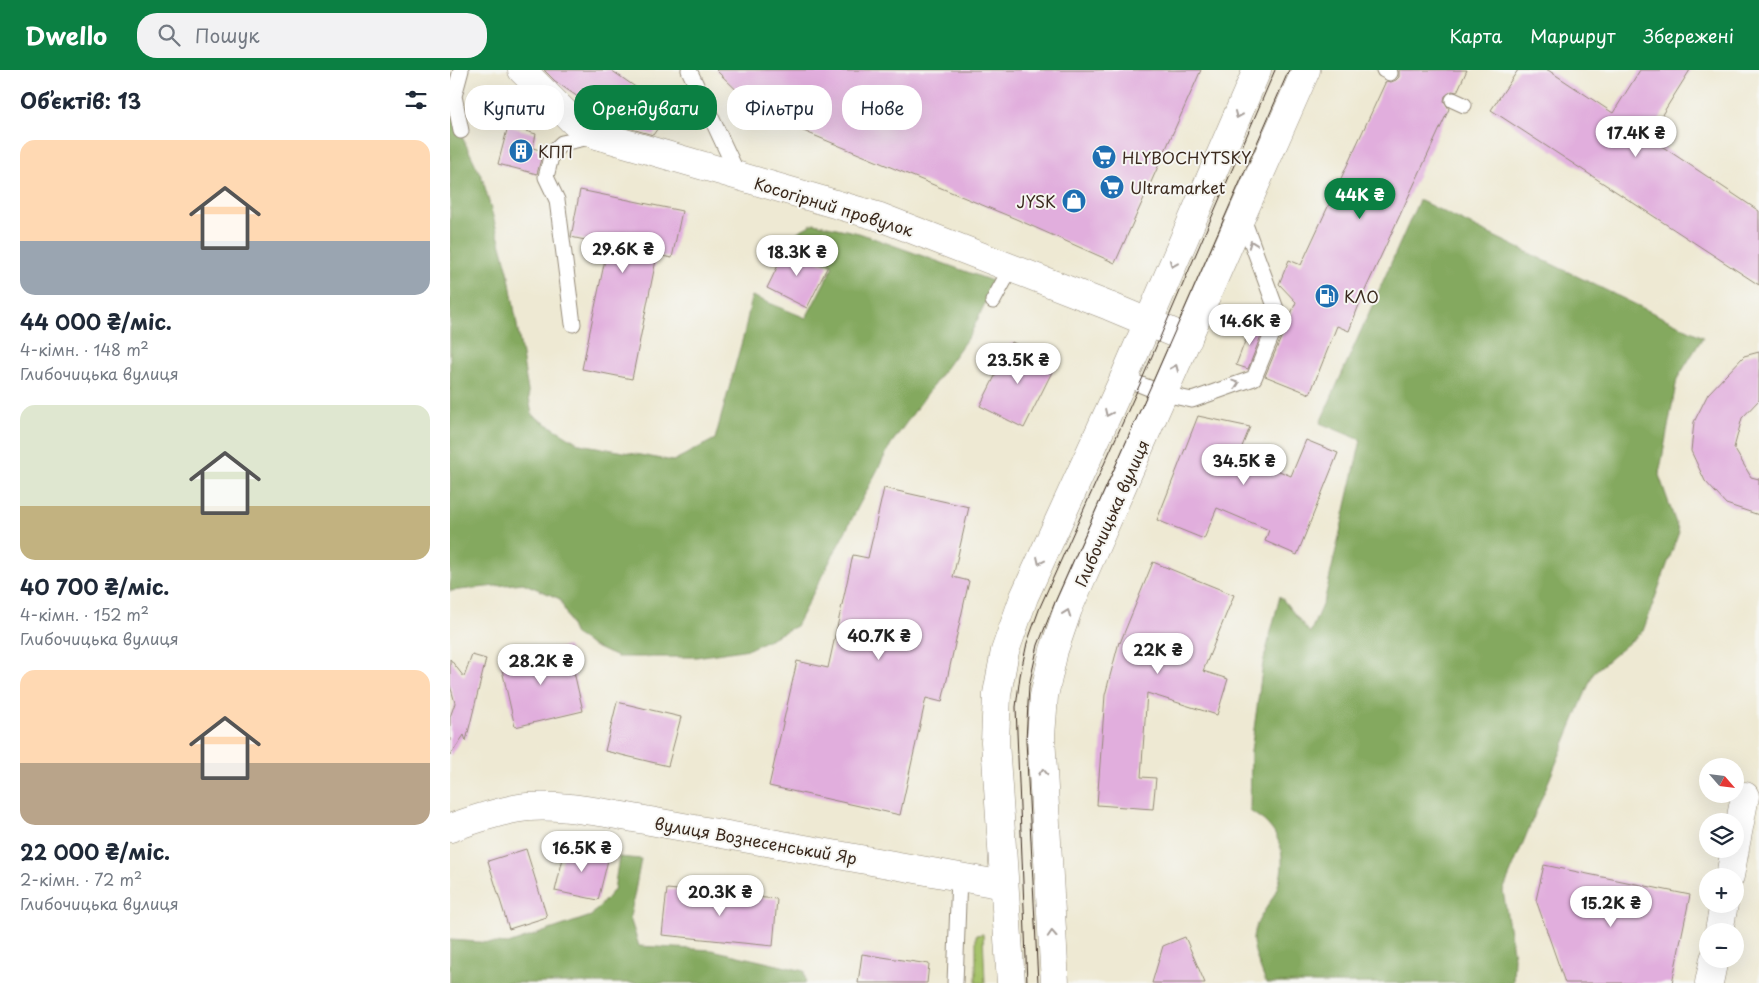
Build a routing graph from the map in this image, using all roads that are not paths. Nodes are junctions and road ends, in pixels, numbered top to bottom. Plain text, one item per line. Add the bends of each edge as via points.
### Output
1 (461, 70) edge
2 (522, 70) edge
3 (689, 70) edge
4 (1257, 70) edge
5 (1306, 70) edge
6 (461, 131) dead end
7 (597, 136) junction
8 (739, 177) junction
9 (1242, 216) junction
10 (1011, 268) junction
11 (993, 302) dead end
12 (1148, 322) junction
13 (574, 324) dead end
14 (1188, 339) junction
15 (1124, 378) junction
16 (1164, 394) junction
17 (1745, 796) dead end
18 (1742, 813) edge
19 (450, 828) edge
20 (959, 876) junction
21 (1004, 885) junction
22 (1712, 968) edge
23 (955, 983) edge
24 (1011, 983) edge
25 (1055, 983) edge
26 (1710, 983) edge

1 - 6 lane via 454,96
2 - 7 main road, Косогірний провулок via 575,123
3 - 8 lane
4 -> 12 main road
5 - 9 main road, Глибочицька вулиця
7 - 8 main road, Косогірний провулок
7 - 13 lane via 562,143 552,154 546,177 556,200
8 - 10 main road, Косогірний провулок via 880,217
9 - 14 main road, Глибочицька вулиця
16 -> 9 lane via 1192,400 1254,378 1280,317
10 - 11 lane
10 - 12 main road, Косогірний провулок
12 - 14 main road, Косогірний провулок
12 - 15 main road
16 -> 14 main road, Глибочицька вулиця
15 - 16 lane
15 -> 21 main road via 1024,597 1005,650 997,694 996,742
25 -> 16 main road, Глибочицька вулиця via 1042,736 1044,696 1054,650 1068,609
17 - 18 main road
19 - 20 main road, вулиця Вознесенський Яр via 527,807 565,807
20 - 21 main road, вулиця Вознесенський Яр
20 - 23 lane
21 - 24 main road
22 - 26 main road

